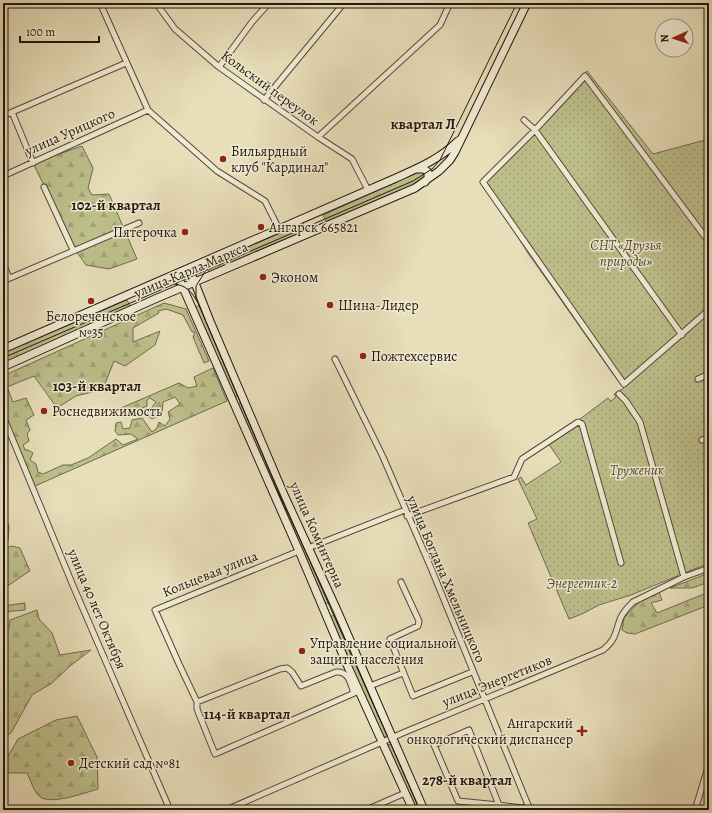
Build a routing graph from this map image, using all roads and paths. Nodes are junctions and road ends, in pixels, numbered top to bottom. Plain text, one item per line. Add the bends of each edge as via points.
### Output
1 (100, 3) edge
2 (156, 3) edge
3 (269, 3) edge
4 (344, 3) edge
5 (450, 3) edge
6 (527, 3) edge
7 (126, 63) junction
8 (219, 67) junction
9 (264, 100) junction
10 (148, 110) junction
11 (12, 112) junction
12 (3, 116) edge
13 (524, 120) dead end
14 (535, 130) junction
15 (318, 137) junction
16 (461, 138) junction
17 (33, 163) junction
18 (411, 171) junction
19 (3, 176) edge
20 (425, 182) junction
21 (44, 187) dead end
22 (368, 190) junction
23 (139, 223) dead end
24 (279, 229) junction
25 (709, 242) edge
26 (73, 250) junction
27 (3, 263) edge
28 (189, 268) junction
29 (178, 274) junction
30 (9, 278) junction
31 (3, 281) edge
32 (195, 283) junction
33 (183, 288) junction
34 (709, 310) edge
35 (682, 335) junction
36 (3, 349) edge
37 (335, 359) dead end
38 (3, 367) edge
39 (709, 374) edge
40 (698, 378) dead end
41 (619, 394) dead end
42 (3, 416) edge
43 (709, 437) edge
44 (702, 440) dead end
45 (405, 510) junction
46 (407, 516) junction
47 (308, 548) junction
48 (299, 551) junction
49 (621, 563) dead end
50 (709, 568) edge
51 (684, 577) junction
52 (401, 582) dead end
53 (472, 672) junction
54 (403, 673) junction
55 (370, 686) junction
56 (357, 692) junction
57 (484, 698) junction
58 (198, 702) junction
59 (392, 738) junction
60 (382, 742) junction
61 (709, 764) edge
62 (405, 793) junction
63 (499, 805) junction
64 (529, 808) edge
65 (170, 810) edge
66 (226, 810) edge
67 (366, 810) edge
68 (413, 810) edge
69 (424, 810) edge
70 (695, 810) edge

1 - 7 street
2 - 8 street, Кольский переулок via 175,29
3 - 8 street
4 - 9 street
5 - 15 street via 440,25
6 - 16 street, улица Карла Маркса
7 - 10 street
7 - 11 street
8 - 9 street, Кольский переулок
9 - 15 street, Кольский переулок
10 - 17 street, улица Урицкого
10 - 24 street via 217,171 266,201
11 - 12 street
11 - 17 street
13 - 14 street
14 - 25 street via 585,76
14 - 35 street
14 - 35 street via 483,182 624,384
15 - 22 street, Кольский переулок via 352,159
16 - 18 street, улица Карла Маркса via 448,151
16 - 20 street, улица Карла Маркса via 448,163
17 - 19 street, улица Урицкого
18 - 20 street via 426,170 429,176
18 - 22 street, улица Карла Маркса
20 - 32 street, улица Карла Маркса
21 - 26 street
22 - 24 street, улица Карла Маркса
23 - 26 street
24 - 28 street, улица Карла Маркса
26 - 30 street
27 - 30 street
28 - 29 street, улица Карла Маркса
28 - 32 street, улица Коминтерна
29 - 33 street, улица Коминтерна
29 - 36 street, улица Карла Маркса
30 - 31 street
32 - 33 street, улица Карла Маркса
32 - 47 street, улица Коминтерна
33 - 38 street, улица Карла Маркса
33 - 48 street, улица Коминтерна
34 - 35 street
37 - 45 street, улица Богдана Хмельницкого via 383,457
39 - 40 street
41 - 51 street via 640,422
42 - 65 street, улица 40 лет Октября
43 - 44 street
45 - 46 street, улица Богдана Хмельницкого
45 - 47 street
46 - 49 street via 514,477 522,458 578,422 582,424
46 - 53 street, улица Богдана Хмельницкого via 431,568
47 - 55 street, улица Коминтерна
48 - 56 street, улица Коминтерна
48 - 58 street, Кольцевая улица via 155,610
50 - 51 street, улица Энергетиков
51 - 57 street, улица Энергетиков via 626,608 616,635 603,650
52 - 54 street via 419,621 418,626 390,639
53 - 54 street via 414,696
53 - 57 street, улица Богдана Хмельницкого
54 - 55 street
55 - 59 street, улица Коминтерна
56 - 58 street via 347,674 341,671 301,686 287,668
56 - 58 street, Кольцевая улица via 215,754 197,708
56 - 60 street, улица Коминтерна
57 - 59 street, улица Энергетиков
57 - 64 street, улица Богдана Хмельницкого
59 - 60 street, улица Энергетиков
59 - 69 street, улица Коминтерна
60 - 62 street, улица Коминтерна
60 - 66 street, улица Энергетиков
61 - 70 street
62 - 67 street
62 - 68 street, улица Коминтерна
63 - 63 street via 469,730 434,746 458,801
63 - 64 street

